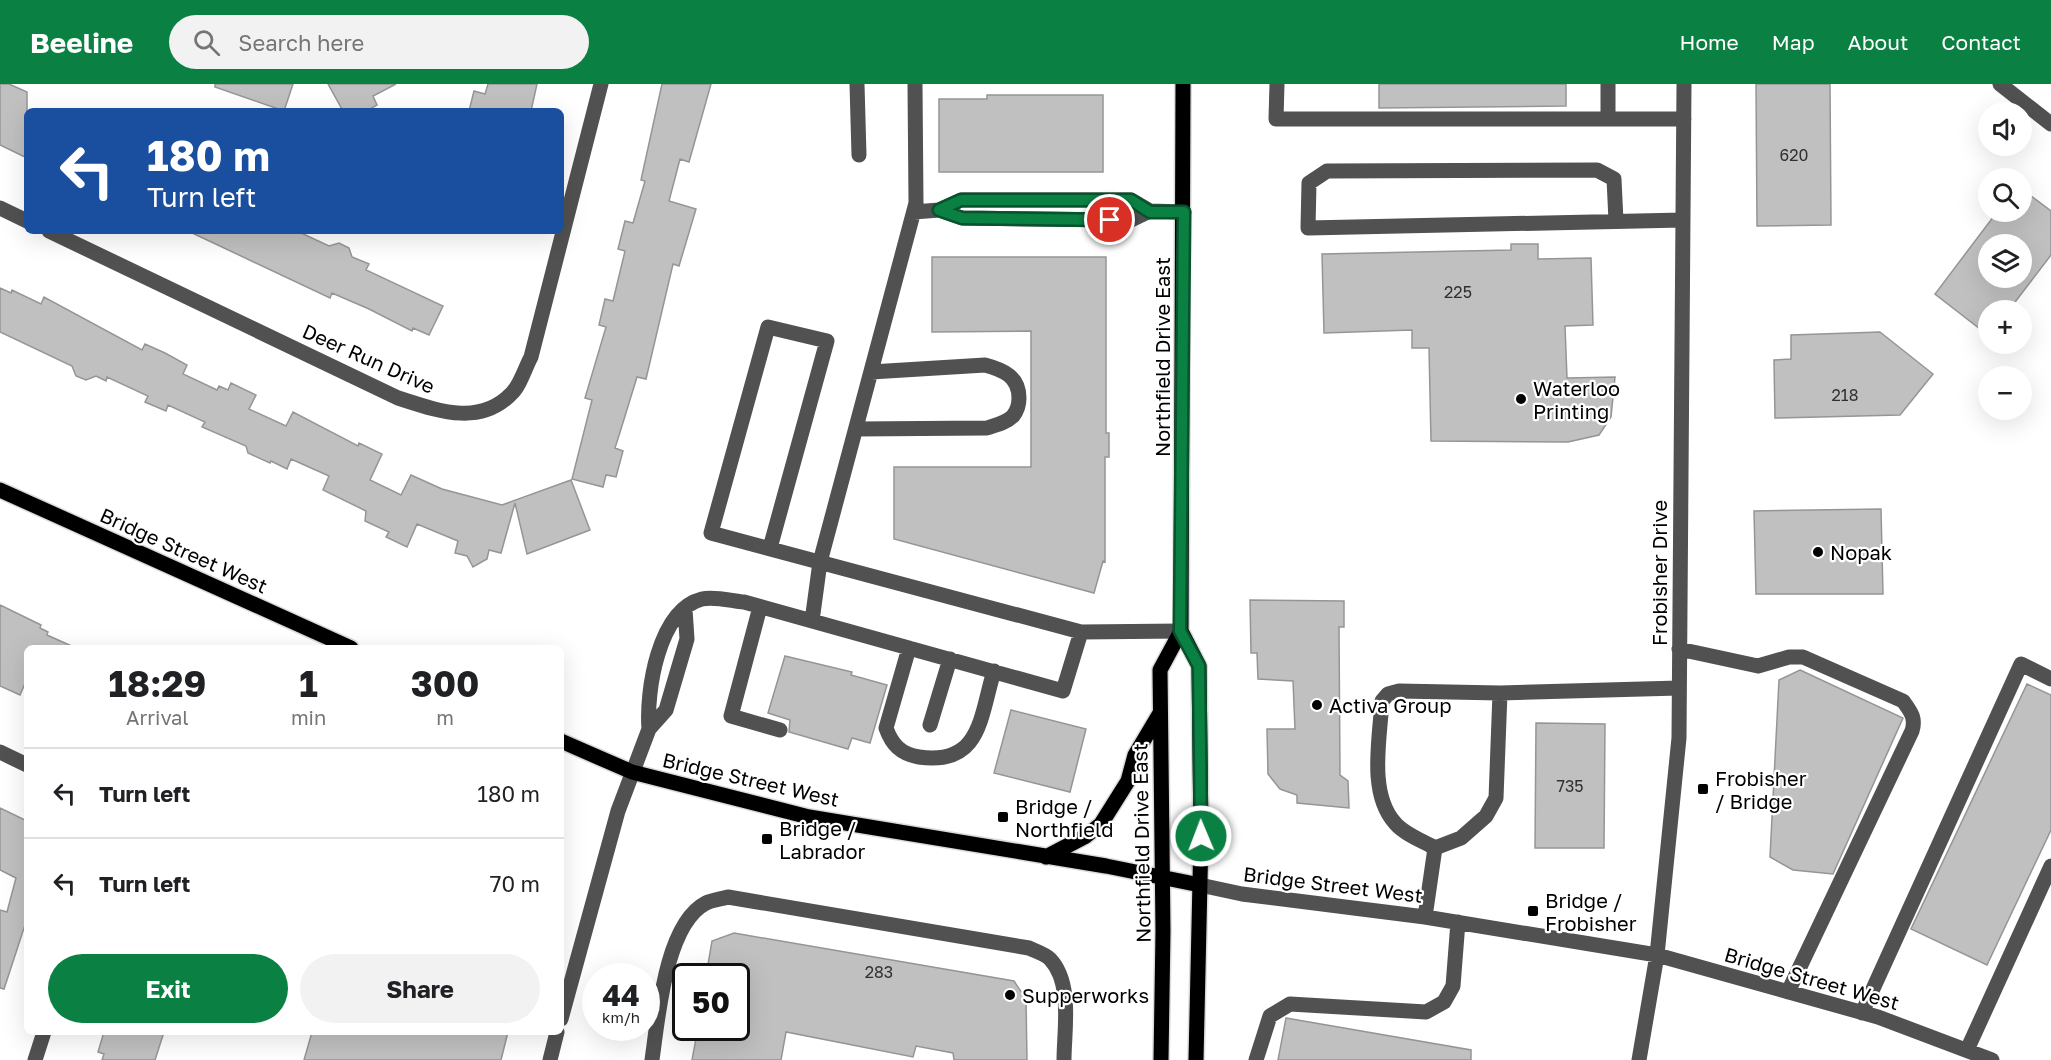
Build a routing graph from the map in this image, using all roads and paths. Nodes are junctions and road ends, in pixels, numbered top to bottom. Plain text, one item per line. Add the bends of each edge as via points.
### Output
1 (601, 84) edge
2 (857, 84) edge
3 (915, 84) edge
4 (1183, 84) edge
5 (1277, 84) edge
6 (1608, 84) edge
7 (1684, 84) edge
8 (2000, 84) edge
9 (1608, 119) junction
10 (1684, 119) junction
11 (2051, 124) edge
12 (859, 155) dead end
13 (0, 208) edge
14 (914, 212) junction
15 (1184, 212) junction
16 (24, 220) edge
17 (1683, 220) junction
18 (1616, 221) junction
19 (564, 228) edge
20 (55, 234) edge
21 (563, 234) edge
22 (871, 372) junction
23 (856, 429) junction
24 (0, 490) edge
25 (770, 548) junction
26 (820, 562) junction
27 (759, 606) junction
28 (685, 609) junction
29 (812, 621) junction
30 (1180, 631) junction
31 (1082, 632) junction
32 (344, 645) edge
33 (909, 648) junction
34 (1679, 649) junction
35 (950, 659) junction
36 (994, 671) junction
37 (2051, 679) edge
38 (1679, 688) junction
39 (1500, 693) junction
40 (1160, 713) junction
41 (930, 725) dead end
42 (649, 729) junction
43 (780, 730) dead end
44 (564, 742) edge
45 (0, 752) edge
46 (24, 764) edge
47 (632, 772) junction
48 (1435, 848) junction
49 (1046, 857) junction
50 (2051, 866) edge
51 (1162, 878) junction
52 (1200, 885) junction
53 (1425, 917) junction
54 (1458, 922) junction
55 (1657, 955) junction
56 (1788, 992) junction
57 (564, 1008) edge
58 (1862, 1013) junction
59 (43, 1035) edge
60 (556, 1035) edge
61 (1967, 1050) junction
62 (35, 1060) edge
63 (550, 1060) edge
64 (652, 1060) edge
65 (1064, 1060) edge
66 (1161, 1060) edge
67 (1196, 1060) edge
68 (1256, 1060) edge
69 (1640, 1060) edge
70 (1990, 1060) edge

1 - 19 street, Deer Run Drive
2 - 12 street
3 - 14 street
4 - 15 main road, Northfield Drive East
5 - 9 street via 1276,119
6 - 9 street
7 - 10 street, Frobisher Drive
8 - 11 street
9 - 10 street
10 - 17 street, Frobisher Drive
13 - 16 street
14 - 15 street via 939,210 962,218 1120,220 1150,212
14 - 22 street
15 - 30 main road, Northfield Drive East
17 - 18 street
17 - 34 street, Frobisher Drive
18 - 18 street via 1308,228 1309,183 1327,171 1597,170 1614,179
20 - 21 street, Deer Run Drive via 398,398 445,413 484,413 512,393 531,357
22 - 23 street
22 - 23 street via 985,365 1013,377 1019,389 1019,403 1016,414 987,428
23 - 26 street
24 - 32 main road, Bridge Street West
25 - 25 street via 711,533 768,327 827,341
25 - 26 street
26 - 29 street
26 - 31 street
27 - 28 street via 703,598
27 - 29 street
27 - 43 street via 731,716
28 - 42 street via 687,639 666,710
28 - 42 street via 664,634 647,703
29 - 33 street
30 - 31 street
30 - 40 main road, Northfield Drive East via 1160,670
30 - 52 main road, Northfield Drive East via 1199,666
31 - 36 street via 1063,691
33 - 35 street
33 - 36 street via 886,728 898,750 912,756 931,759 965,750 973,740
34 - 38 street, Frobisher Drive
34 - 56 street via 1758,666 1803,657 1903,701 1915,722
35 - 36 street
35 - 41 street
37 - 58 street via 2021,664
38 - 39 street
38 - 55 street, Frobisher Drive via 1679,738
39 - 48 street via 1496,798 1486,816 1461,838
39 - 48 street via 1399,691 1382,701 1378,764 1383,805 1396,825
40 - 49 main road via 1135,755 1128,781 1101,824
40 - 51 main road, Northfield Drive East
42 - 47 street
44 - 47 main road, Bridge Street West
45 - 46 street
47 - 49 main road, Bridge Street West via 809,817
47 - 57 street via 615,820
48 - 53 street
49 - 51 main road, Bridge Street West
50 - 61 street
51 - 52 main road, Bridge Street West
51 - 66 main road, Northfield Drive East
52 - 53 street, Bridge Street West
52 - 67 main road, Northfield Drive East
53 - 54 street, Bridge Street West
54 - 55 street, Bridge Street West
54 - 68 street via 1453,986 1443,1002 1426,1012 1290,1004 1270,1016
55 - 56 street, Bridge Street West
55 - 69 street, Frobisher Drive
56 - 58 street, Bridge Street West
58 - 61 street, Bridge Street West
59 - 62 street
60 - 63 street
61 - 70 street, Bridge Street West
64 - 65 street via 665,974 685,922 705,904 728,897 1029,948 1049,958 1061,976

